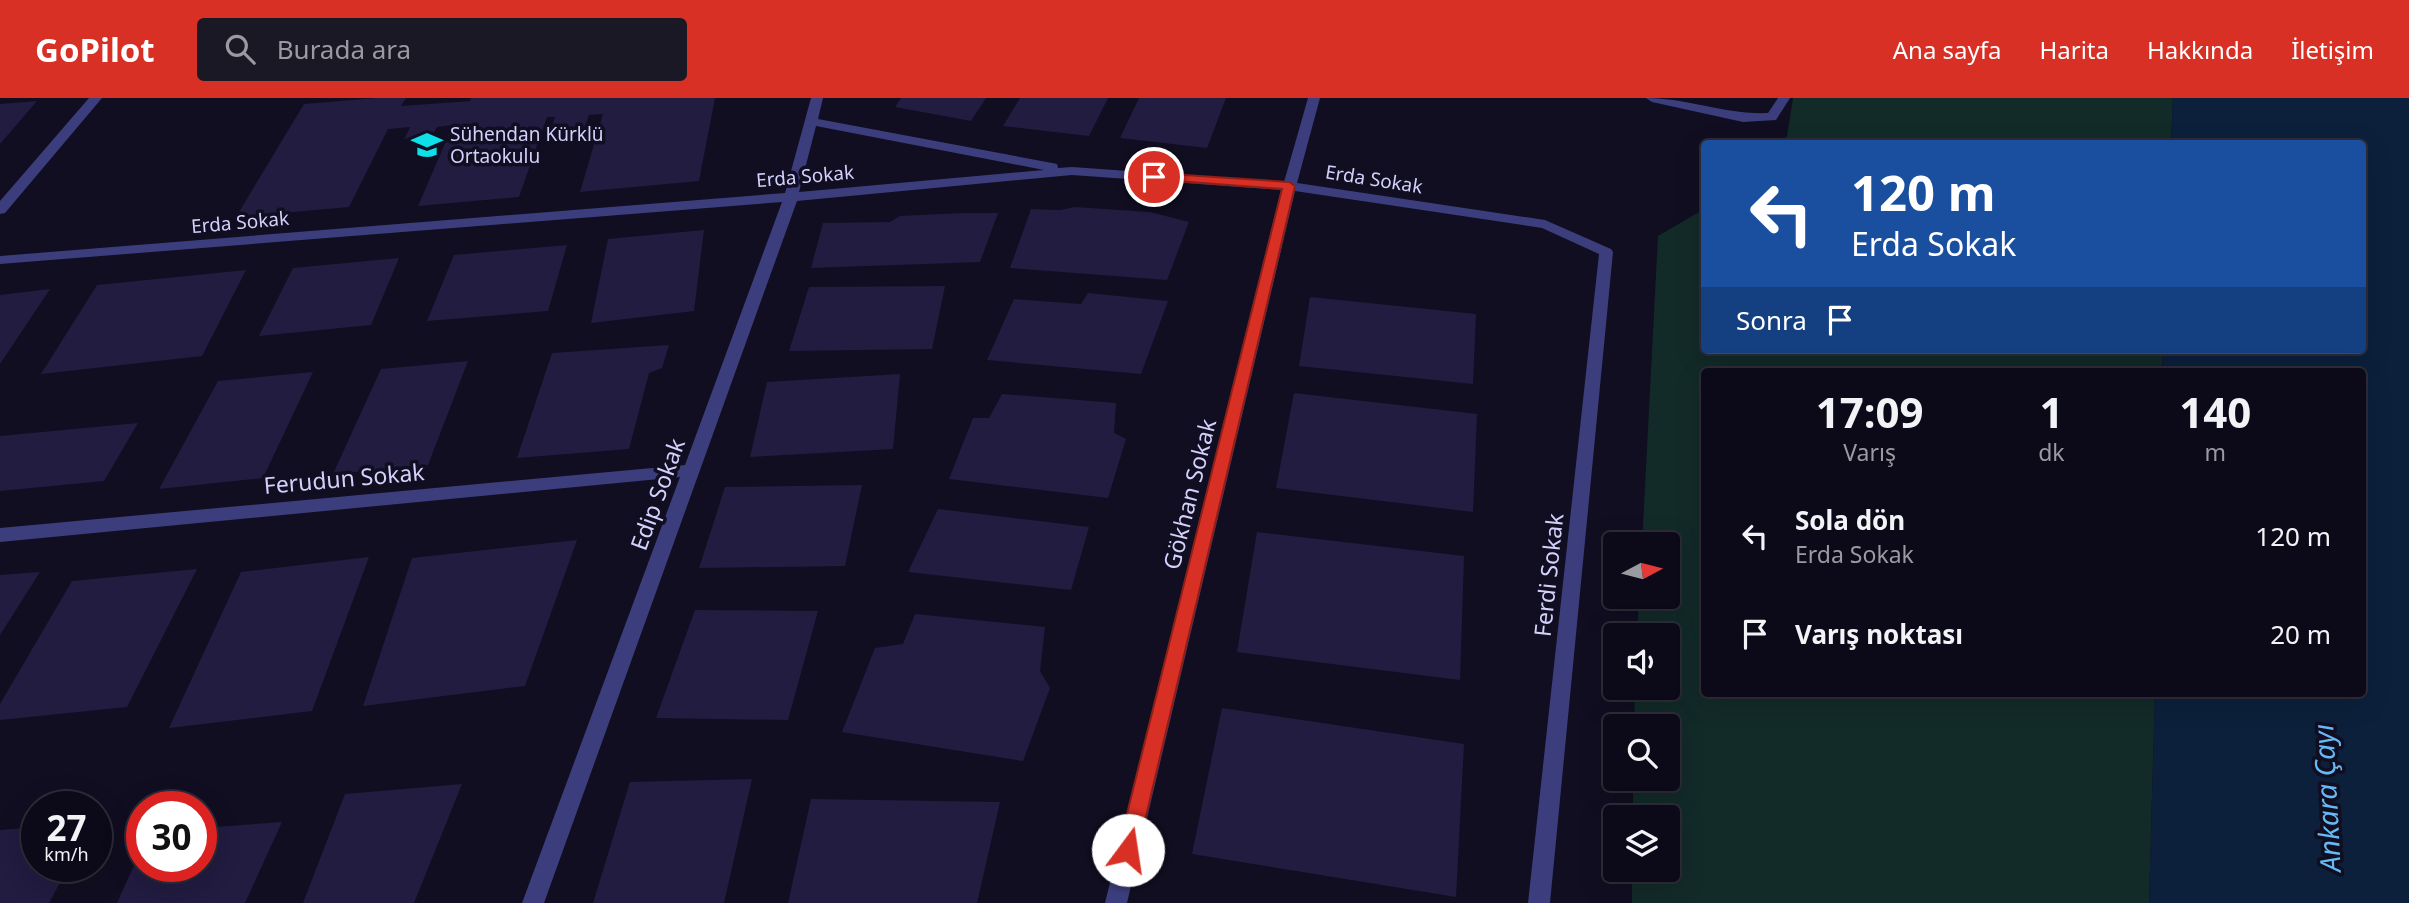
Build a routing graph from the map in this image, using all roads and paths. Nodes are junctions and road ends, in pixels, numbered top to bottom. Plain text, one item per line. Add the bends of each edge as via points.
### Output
1 (96, 98) edge
2 (817, 98) edge
3 (1314, 98) edge
4 (1652, 98) edge
5 (1784, 98) edge
6 (811, 121) junction
7 (1072, 171) junction
8 (1289, 186) junction
9 (791, 197) junction
10 (0, 210) edge
11 (1606, 252) joint
12 (0, 260) edge
13 (692, 470) junction
14 (0, 535) edge
15 (533, 903) edge
16 (1116, 903) edge
17 (1539, 903) edge

1 - 10 street
2 - 6 street, Edip Sokak
3 - 8 street, Gökhan Sokak
4 - 5 street via 1743,118 1772,117
6 - 7 street
6 - 9 street, Edip Sokak
7 - 8 street, Erda Sokak
7 - 9 street, Erda Sokak
8 - 11 street, Erda Sokak via 1545,224
8 - 16 street, Gökhan Sokak
9 - 12 street, Erda Sokak
9 - 13 street, Edip Sokak
11 - 17 street, Ferdi Sokak
13 - 14 street, Ferudun Sokak
13 - 15 street, Edip Sokak

